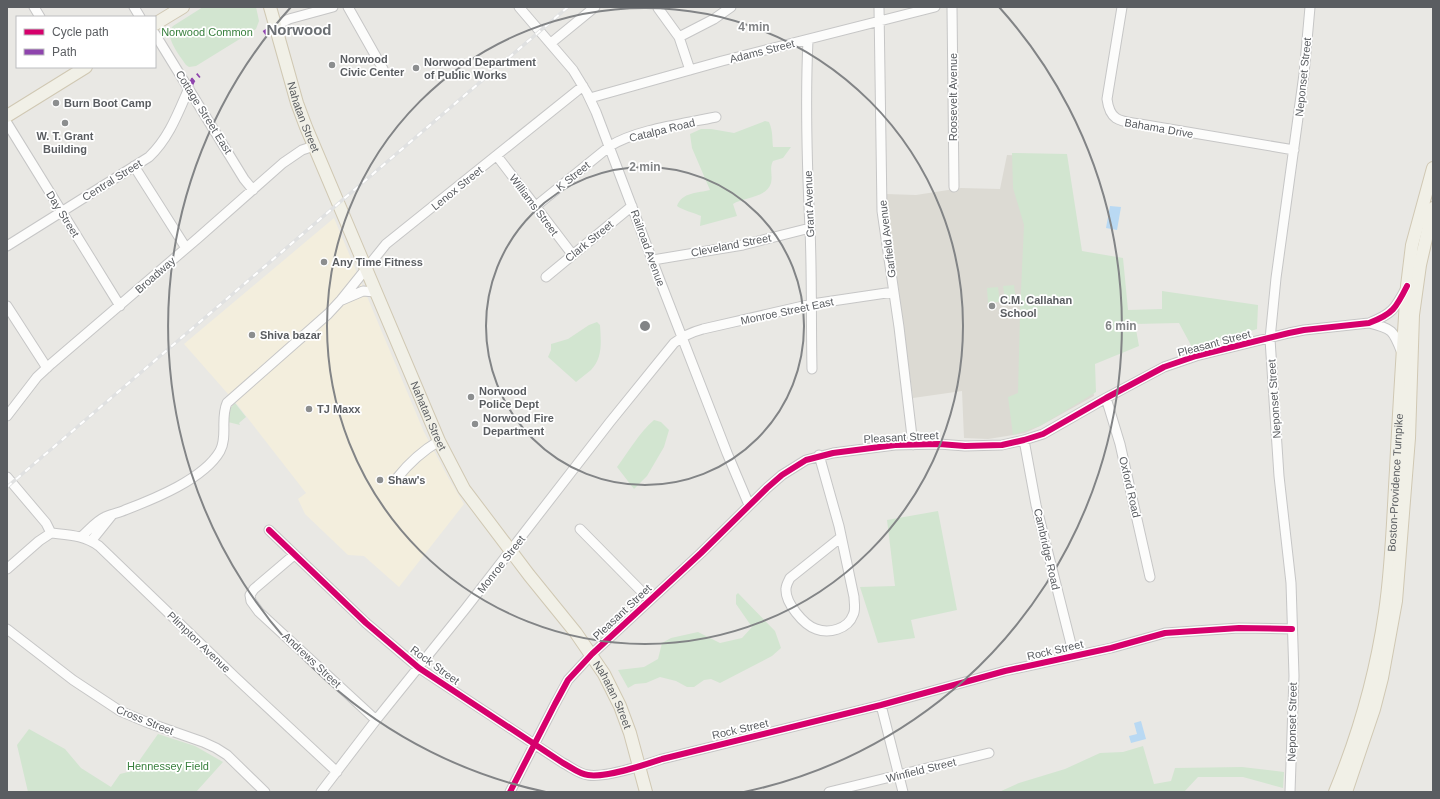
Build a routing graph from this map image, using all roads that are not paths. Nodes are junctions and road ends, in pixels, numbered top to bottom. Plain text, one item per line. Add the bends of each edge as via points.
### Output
1 (34, 7) edge
2 (134, 7) edge
3 (183, 7) edge
4 (270, 7) edge
5 (334, 7) edge
6 (348, 7) edge
7 (519, 7) edge
8 (595, 7) edge
9 (731, 7) edge
10 (879, 7) edge
11 (935, 7) edge
12 (952, 7) edge
13 (1122, 7) edge
14 (1310, 7) edge
15 (658, 8) edge
16 (39, 16) edge
17 (139, 16) edge
18 (879, 21) junction
19 (156, 23) edge
20 (275, 26) junction
21 (156, 36) edge
22 (679, 37) junction
23 (808, 40) junction
24 (551, 43) junction
25 (383, 69) dead end
26 (74, 70) edge
27 (690, 70) junction
28 (583, 86) junction
29 (189, 88) junction
30 (590, 98) junction
31 (7, 116) edge
32 (716, 117) dead end
33 (7, 122) edge
34 (314, 146) junction
35 (610, 146) junction
36 (1294, 150) junction
37 (497, 156) junction
38 (134, 166) junction
39 (1433, 168) edge
40 (954, 187) dead end
41 (253, 190) junction
42 (536, 206) junction
43 (632, 206) junction
44 (1433, 208) edge
45 (61, 212) junction
46 (810, 228) junction
47 (7, 246) edge
48 (186, 248) junction
49 (572, 254) junction
50 (653, 260) junction
51 (366, 269) junction
52 (546, 277) dead end
53 (1407, 286) junction
54 (376, 292) junction
55 (894, 292) junction
56 (341, 300) junction
57 (812, 304) junction
58 (7, 306) edge
59 (120, 306) junction
60 (1369, 322) junction
61 (682, 337) junction
62 (1270, 338) junction
63 (1402, 354) junction
64 (46, 368) junction
65 (812, 369) dead end
66 (1106, 398) junction
67 (7, 416) edge
68 (1024, 440) junction
69 (439, 441) junction
70 (912, 445) junction
71 (819, 455) junction
72 (7, 477) edge
73 (397, 478) dead end
74 (749, 505) junction
75 (112, 515) junction
76 (580, 529) dead end
77 (269, 530) dead end
78 (51, 533) junction
79 (82, 537) junction
80 (840, 538) junction
81 (92, 540) junction
82 (511, 551) junction
83 (294, 555) junction
84 (7, 569) edge
85 (1150, 577) dead end
86 (650, 600) junction
87 (7, 629) edge
88 (1292, 629) junction
89 (592, 654) junction
90 (1074, 656) junction
91 (419, 668) junction
92 (881, 705) junction
93 (376, 720) junction
94 (534, 744) junction
95 (989, 753) dead end
96 (640, 767) junction
97 (337, 772) junction
98 (899, 776) junction
99 (266, 792) edge
100 (321, 792) edge
101 (510, 792) edge
102 (646, 792) edge
103 (829, 792) edge
104 (903, 792) edge
105 (1290, 792) edge
106 (1335, 792) edge
107 (1346, 792) edge

1 - 16 street
2 - 17 street
3 - 19 main road
4 - 20 main road, Nahatan Street
5 - 20 street via 288,19
6 - 25 street
7 - 24 street, Railroad Avenue
8 - 24 street
9 - 22 street
10 - 18 street, Garfield Avenue
11 - 18 street, Adams Street
12 - 40 street, Roosevelt Avenue
13 - 36 street, Bahama Drive via 1107,100 1111,115 1121,121 1147,126
14 - 36 street, Neponset Street
15 - 22 street
18 - 23 street, Adams Street
18 - 55 street, Garfield Avenue via 882,210
20 - 34 main road, Nahatan Street via 297,102
21 - 29 street, Cottage Street East
22 - 27 street
23 - 27 street, Adams Street
23 - 46 street, Grant Avenue
24 - 28 street, Railroad Avenue
26 - 31 main road
27 - 30 street, Adams Street
28 - 30 street, Railroad Avenue
28 - 37 street, Lenox Street
29 - 38 street, Central Street via 168,134 155,151
29 - 41 street, Cottage Street East
30 - 35 street, Railroad Avenue
32 - 35 street, Catalpa Road via 645,132
33 - 45 street, Day Street
34 - 41 street, Broadway via 289,159
34 - 51 main road, Nahatan Street
35 - 42 street, K Street
35 - 43 street, Railroad Avenue
36 - 62 street, Neponset Street
37 - 42 street, Williams Street
37 - 51 street, Lenox Street via 386,244
38 - 45 street, Central Street
38 - 48 street
39 - 53 main road, Boston-Providence Turnpike via 1412,245
41 - 48 street, Broadway
42 - 49 street, Williams Street
43 - 49 street, Clark Street
43 - 50 street, Railroad Avenue
44 - 107 main road, Boston-Providence Turnpike via 1420,265 1413,315 1409,438 1396,602 1374,709
45 - 47 street, Central Street
45 - 59 street, Day Street
46 - 50 street, Cleveland Street via 743,245
46 - 57 street, Grant Avenue
48 - 59 street, Broadway
49 - 52 street, Clark Street
50 - 61 street, Railroad Avenue
51 - 54 main road, Nahatan Street
51 - 56 street, Lenox Street
53 - 60 street, Pleasant Street via 1393,311
53 - 63 main road, Boston-Providence Turnpike
54 - 56 street, Lenox Street via 363,291
54 - 69 main road, Nahatan Street
55 - 57 street, Monroe Street East
55 - 70 street, Garfield Avenue
56 - 75 street, Lenox Street via 227,403 223,416 222,445 212,461 181,485
57 - 61 street, Monroe Street East via 691,332
57 - 65 street, Grant Avenue
58 - 64 street
59 - 64 street, Broadway
60 - 62 street, Pleasant Street via 1304,330
60 - 63 street, Pleasant Street via 1385,327 1395,334
61 - 74 street, Railroad Avenue
61 - 82 street, Monroe Street via 668,349
62 - 66 street, Pleasant Street via 1196,356 1164,367
62 - 88 street, Neponset Street via 1279,476 1291,582
63 - 106 main road, Boston-Providence Turnpike via 1391,564 1385,612 1366,703 1349,758
64 - 67 street, Broadway
66 - 68 street, Pleasant Street via 1043,434
66 - 85 street, Oxford Road via 1120,444
68 - 70 street, Pleasant Street via 1002,444
68 - 90 street, Cambridge Road via 1038,513
69 - 73 street via 415,457
69 - 82 main road, Nahatan Street via 464,489
70 - 71 street, Pleasant Street via 862,448
71 - 74 street, Pleasant Street via 782,475
71 - 80 street
72 - 78 street via 46,523
74 - 86 street, Pleasant Street
75 - 79 street, Lenox Street via 100,520
75 - 81 street
76 - 86 street
77 - 83 street, Rock Street
78 - 79 street, Plimpton Avenue
78 - 84 street
79 - 81 street, Plimpton Avenue
80 - 80 street via 854,597 854,614 842,628 824,631 815,629 799,616 788,601 786,584 825,548
81 - 97 street, Plimpton Avenue
82 - 89 main road, Nahatan Street
82 - 91 street, Monroe Street
83 - 91 street, Rock Street via 366,623
83 - 93 street, Andrews Street via 254,589 250,599 258,612
86 - 89 street, Pleasant Street
87 - 99 street, Cross Street via 73,680 120,711 216,748 227,755
88 - 90 street, Rock Street via 1239,628 1165,633
88 - 105 street, Neponset Street via 1294,676
89 - 94 street, Pleasant Street via 568,680
89 - 96 main road, Nahatan Street via 620,706
90 - 92 street, Rock Street via 1005,671
91 - 93 street, Monroe Street
91 - 94 street, Rock Street
92 - 96 street, Rock Street via 662,759
92 - 98 street
93 - 97 street, Monroe Street
94 - 96 street, Rock Street via 587,775 596,776
94 - 101 street, Pleasant Street
95 - 98 street, Winfield Street
96 - 102 main road, Nahatan Street
97 - 100 street, Monroe Street
98 - 103 street, Winfield Street
98 - 104 street

